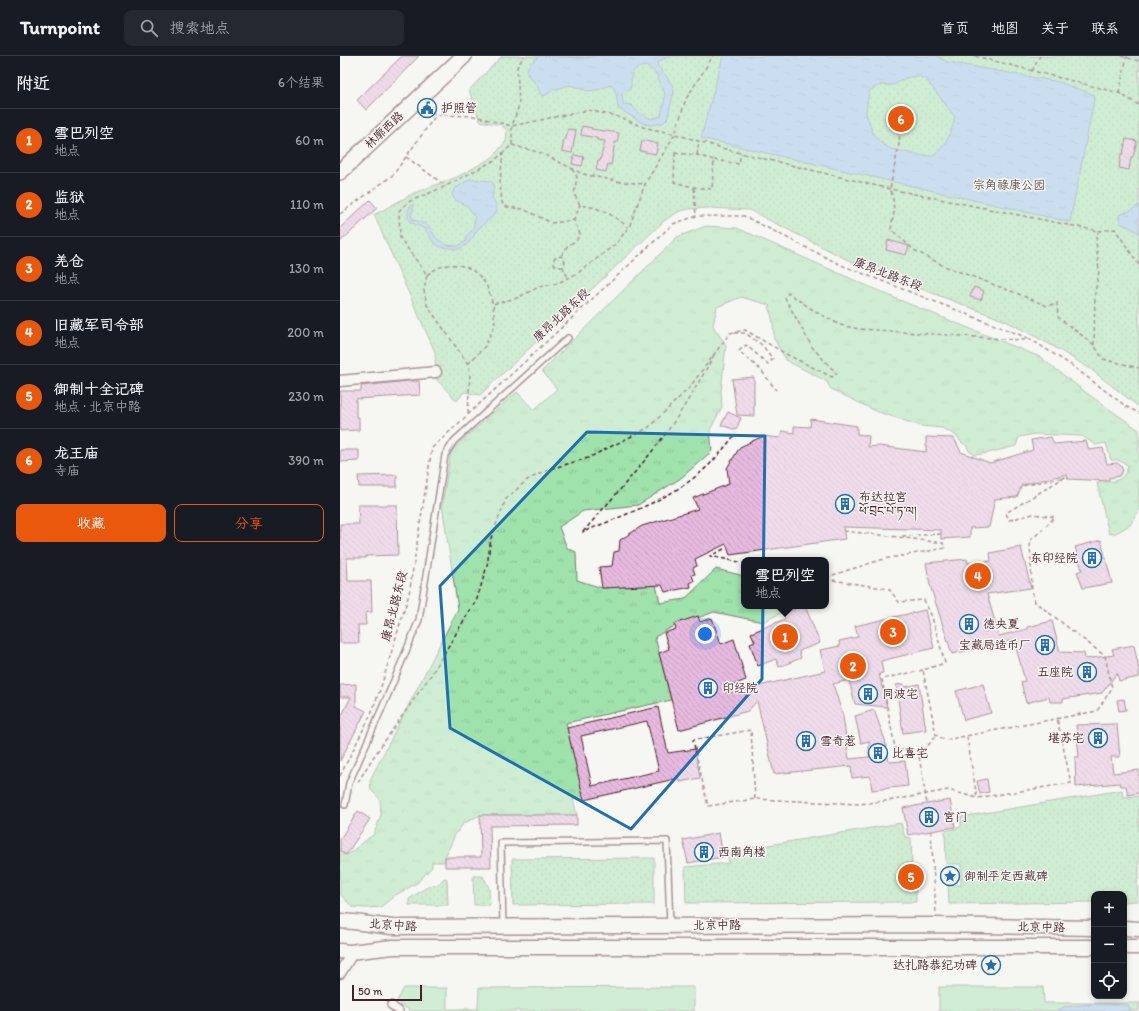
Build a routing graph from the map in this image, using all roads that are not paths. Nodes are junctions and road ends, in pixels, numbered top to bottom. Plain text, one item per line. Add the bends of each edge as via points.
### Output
1 (464, 56) edge
2 (340, 172) edge
3 (568, 338) dead end
4 (436, 372) dead end
5 (340, 381) edge
6 (345, 805) dead end
7 (340, 922) edge
8 (503, 926) junction
9 (670, 926) junction
10 (1091, 928) edge
11 (1127, 928) edge
12 (1139, 929) edge
13 (1091, 947) edge
14 (1127, 947) edge
15 (1139, 947) edge
16 (346, 952) edge
17 (340, 973) edge
18 (391, 1005) dead end
19 (398, 1011) edge

1 - 2 main road, 林廓西路
3 - 6 lane via 454,441 445,455 419,620 349,783
4 - 5 street
7 - 8 main road, 北京中路 via 392,927
8 - 9 main road, 北京中路
8 - 9 lane via 501,843 667,841
9 - 10 main road, 北京中路 via 935,925
11 - 12 main road
13 - 16 main road, 北京中路 via 401,947
14 - 15 main road
16 - 17 street
18 - 19 street

